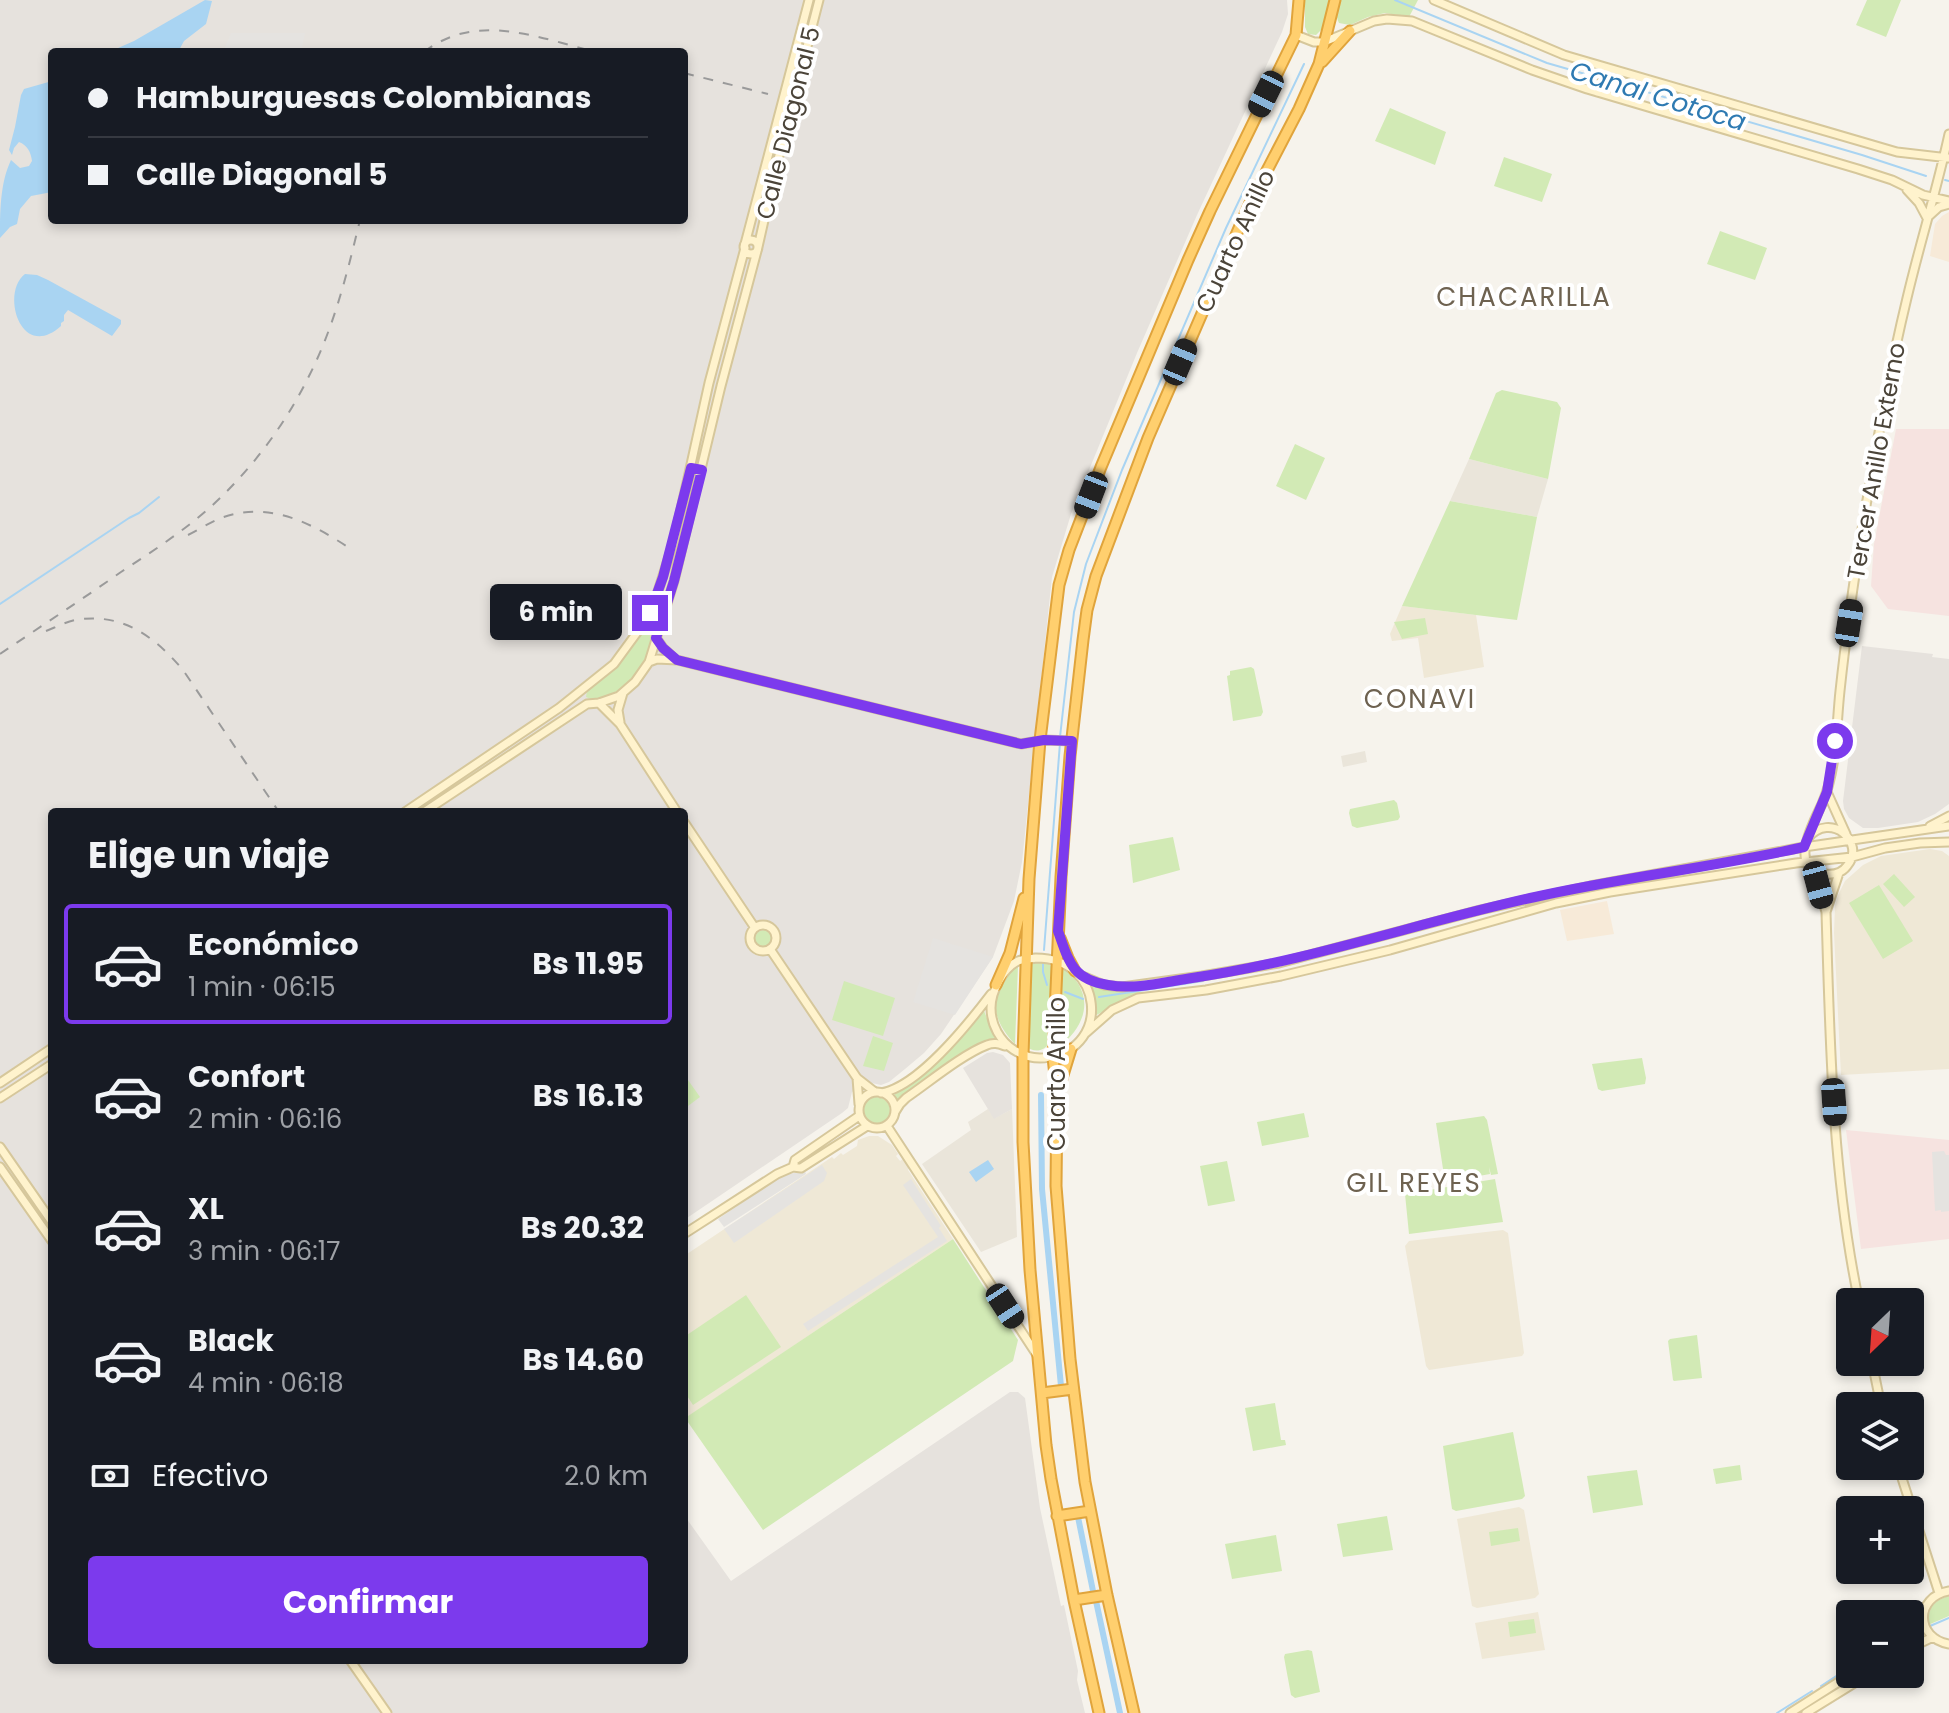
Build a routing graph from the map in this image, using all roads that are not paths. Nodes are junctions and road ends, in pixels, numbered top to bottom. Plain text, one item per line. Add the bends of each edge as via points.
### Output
1 (809, 0) edge
2 (819, 0) edge
3 (1299, 0) edge
4 (1335, 0) edge
5 (1434, 0) edge
6 (1350, 31) junction
7 (1296, 35) junction
8 (804, 38) junction
9 (1324, 42) junction
10 (1319, 64) junction
11 (1605, 71) junction
12 (1598, 88) junction
13 (1949, 134) edge
14 (1946, 157) edge
15 (1903, 186) junction
16 (1933, 197) junction
17 (1949, 202) edge
18 (1927, 218) junction
19 (745, 246) junction
20 (757, 249) junction
21 (691, 468) junction
22 (702, 470) junction
23 (655, 601) junction
24 (666, 606) junction
25 (644, 623) junction
26 (657, 633) junction
27 (677, 660) junction
28 (649, 662) junction
29 (583, 690) junction
30 (623, 693) junction
31 (599, 703) junction
32 (587, 704) junction
33 (620, 724) junction
34 (1040, 740) junction
35 (1066, 740) junction
36 (505, 743) junction
37 (511, 753) junction
38 (1827, 792) junction
39 (411, 808) edge
40 (430, 808) edge
41 (674, 808) edge
42 (1949, 816) edge
43 (1949, 826) edge
44 (688, 828) edge
45 (1921, 830) junction
46 (1848, 837) junction
47 (1808, 838) junction
48 (1949, 843) edge
49 (1804, 847) junction
50 (1852, 857) junction
51 (1809, 865) junction
52 (1839, 873) junction
53 (1029, 879) junction
54 (1826, 912) junction
55 (755, 928) junction
56 (1058, 931) junction
57 (770, 949) junction
58 (1026, 960) junction
59 (1057, 960) junction
60 (1078, 973) junction
61 (995, 987) junction
62 (1086, 1033) junction
63 (1012, 1049) junction
64 (1071, 1049) junction
65 (48, 1051) edge
66 (1023, 1055) junction
67 (1053, 1057) junction
68 (48, 1067) edge
69 (857, 1078) junction
70 (0, 1083) edge
71 (878, 1092) junction
72 (1057, 1095) junction
73 (0, 1098) edge
74 (859, 1104) junction
75 (895, 1112) junction
76 (859, 1116) junction
77 (867, 1126) junction
78 (887, 1126) junction
79 (815, 1146) junction
80 (0, 1147) edge
81 (821, 1155) junction
82 (0, 1167) edge
83 (793, 1167) junction
84 (35, 1198) junction
85 (26, 1204) junction
86 (48, 1216) edge
87 (688, 1231) edge
88 (48, 1235) edge
89 (1856, 1288) edge
90 (1038, 1357) junction
91 (1069, 1390) junction
92 (1047, 1392) junction
93 (1903, 1480) edge
94 (1086, 1512) junction
95 (1057, 1516) junction
96 (1949, 1591) edge
97 (1939, 1593) junction
98 (1103, 1595) junction
99 (1078, 1599) junction
100 (1924, 1613) edge
101 (1924, 1624) edge
102 (1933, 1637) junction
103 (1924, 1641) edge
104 (1949, 1644) edge
105 (353, 1664) edge
106 (1836, 1684) edge
107 (1846, 1688) edge
108 (387, 1713) edge
109 (1099, 1713) edge
110 (1134, 1713) edge
111 (1790, 1713) edge
112 (1806, 1713) edge

1 - 8 main road, Calle Diagonal 5
2 - 8 main road, Calle Diagonal 5
3 - 7 highway, Cuarto Anillo
4 - 9 highway, Cuarto Anillo
5 - 11 main road
6 - 9 main road
6 - 10 highway
6 - 12 main road via 1387,19 1412,21 1532,70
7 - 9 main road
7 - 34 highway, Cuarto Anillo via 1204,223 1069,550 1059,585
8 - 19 main road, Calle Diagonal 5
8 - 20 main road, Calle Diagonal 5
9 - 10 highway, Cuarto Anillo
10 - 35 highway, Cuarto Anillo via 1224,261 1109,538 1087,610
11 - 12 main road
11 - 14 main road via 1897,152
12 - 15 main road
13 - 14 main road, Tercer Anillo Externo
14 - 16 main road, Tercer Anillo Externo
15 - 16 main road
15 - 18 main road
16 - 17 main road
16 - 18 main road, Tercer Anillo Externo
17 - 18 main road
18 - 38 main road, Tercer Anillo Externo via 1885,391
19 - 20 main road via 749,253
19 - 21 main road, Calle Diagonal 5
20 - 22 main road, Calle Diagonal 5
21 - 22 main road
21 - 23 main road, Calle Diagonal 5
22 - 24 main road, Calle Diagonal 5
23 - 24 main road
23 - 25 main road, Calle Diagonal 5
24 - 26 main road, Calle Diagonal 5
25 - 26 main road via 655,624
25 - 29 main road, Calle Diagonal 5 via 614,664
26 - 27 main road via 663,648
26 - 28 main road, Calle Diagonal 5
27 - 28 main road
27 - 34 main road via 1021,744
28 - 30 main road, Calle Diagonal 5
29 - 32 main road
29 - 36 main road, Calle Diagonal 5
30 - 31 main road, Calle Diagonal 5
30 - 33 main road
31 - 32 main road, Calle Diagonal 5
31 - 33 main road
32 - 37 main road, Calle Diagonal 5
33 - 41 main road
34 - 35 main road
34 - 53 highway, Cuarto Anillo
35 - 56 highway, Cuarto Anillo
36 - 37 main road
36 - 39 main road, Calle Diagonal 5
37 - 40 main road, Calle Diagonal 5
38 - 46 main road
38 - 47 main road, Tercer Anillo Externo
42 - 45 main road
43 - 45 main road
44 - 55 main road
45 - 46 main road
46 - 47 main road via 1829,827
46 - 49 main road
46 - 50 main road
47 - 49 main road, Tercer Anillo Externo
48 - 50 main road via 1885,848
49 - 51 main road
49 - 60 main road via 1537,897 1279,963 1122,987
50 - 51 main road
50 - 52 main road
51 - 52 main road via 1819,873
51 - 54 main road
51 - 62 main road via 1570,900 1281,976 1138,998 1112,1010
52 - 54 main road
53 - 58 highway, Cuarto Anillo
53 - 61 highway via 1010,953
54 - 89 main road via 1837,1142
55 - 57 main road via 753,945
55 - 57 main road via 774,931 776,943
56 - 59 highway, Cuarto Anillo
56 - 60 highway
57 - 69 main road
58 - 59 main road
58 - 61 main road via 1017,961
58 - 66 highway, Cuarto Anillo
59 - 60 main road
59 - 67 highway, Cuarto Anillo
60 - 62 main road via 1092,1003
61 - 63 main road via 992,1020
61 - 71 main road via 930,1062 898,1088
62 - 64 main road
63 - 66 main road
63 - 75 main road via 985,1045 906,1098
64 - 67 main road
64 - 72 highway
65 - 70 main road
66 - 67 main road
66 - 90 highway, Cuarto Anillo via 1026,1212
67 - 72 highway, Cuarto Anillo
68 - 73 main road
69 - 71 main road
69 - 74 main road
71 - 74 main road
71 - 75 main road via 892,1100
72 - 91 highway, Cuarto Anillo via 1056,1186
74 - 76 main road
75 - 78 main road
76 - 77 main road
76 - 79 main road
77 - 78 main road
77 - 81 main road
78 - 90 main road
79 - 81 main road
79 - 83 main road
80 - 84 main road
81 - 83 main road via 801,1168
82 - 85 main road
83 - 87 main road
84 - 85 main road
84 - 86 main road
85 - 88 main road
90 - 92 highway, Cuarto Anillo
91 - 92 highway
91 - 94 highway, Cuarto Anillo
92 - 95 highway, Cuarto Anillo via 1046,1445
93 - 97 main road
94 - 95 highway
94 - 98 highway, Cuarto Anillo
95 - 99 highway, Cuarto Anillo
96 - 97 main road
97 - 100 main road
98 - 99 highway
98 - 110 highway, Cuarto Anillo
99 - 109 highway, Cuarto Anillo
101 - 102 main road
102 - 103 main road
102 - 104 main road
105 - 108 main road
106 - 111 main road
107 - 112 main road

